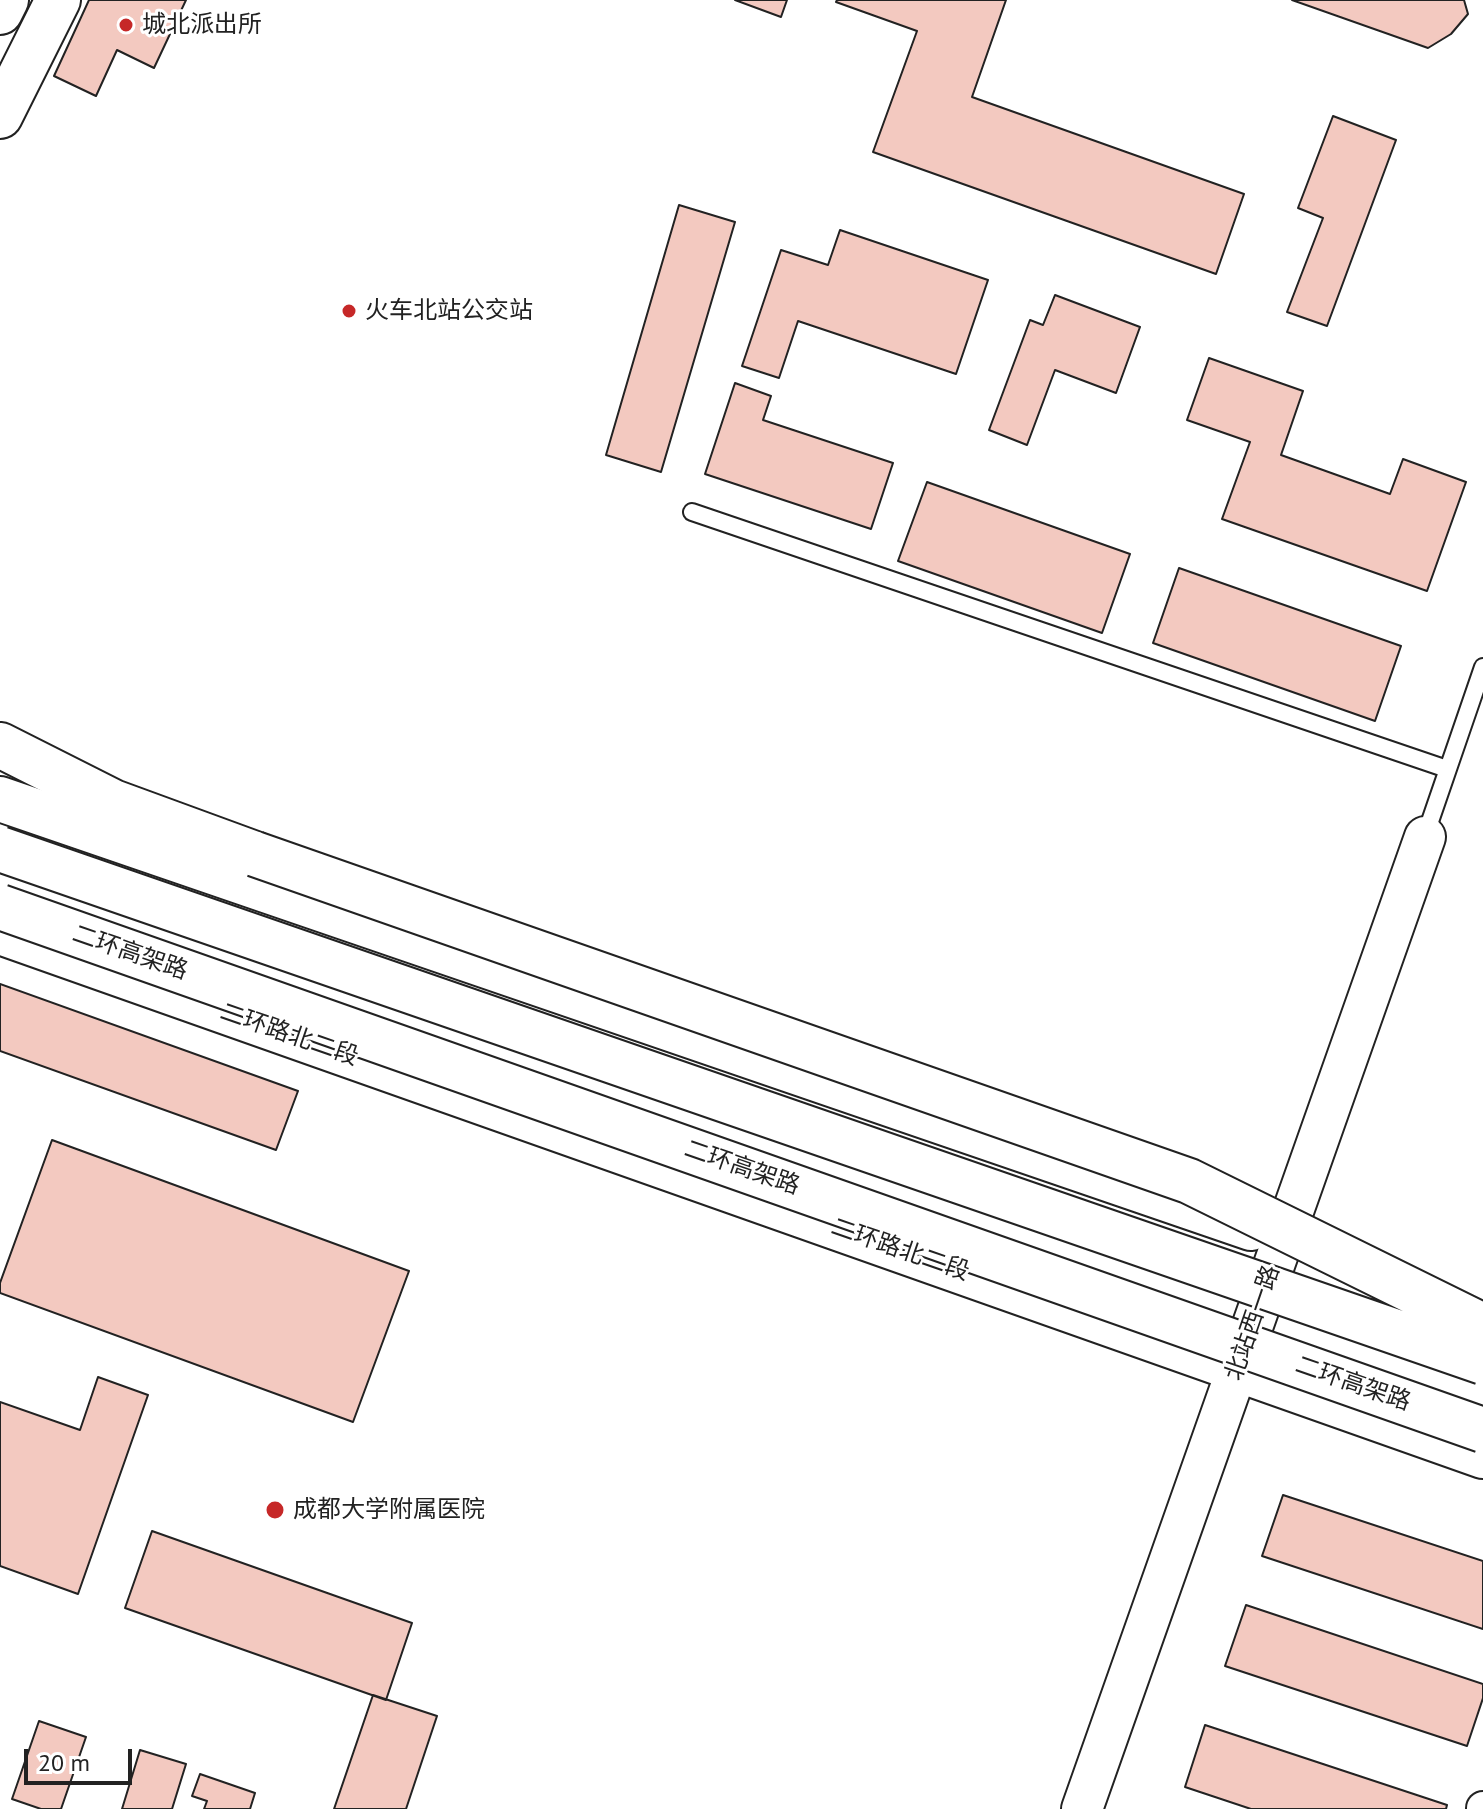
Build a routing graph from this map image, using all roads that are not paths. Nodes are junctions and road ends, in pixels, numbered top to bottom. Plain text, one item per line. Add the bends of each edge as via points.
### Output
1 (6, 0) edge
2 (58, 0) edge
3 (0, 12) edge
4 (0, 116) edge
5 (692, 512) dead end
6 (1483, 667) edge
7 (0, 745) edge
8 (1447, 769) junction
9 (0, 799) edge
10 (1425, 837) joint
11 (0, 849) edge
12 (0, 907) edge
13 (0, 932) edge
14 (1283, 1239) junction
15 (1483, 1310) edge
16 (1483, 1326) edge
17 (1483, 1362) edge
18 (1237, 1369) junction
19 (1483, 1430) edge
20 (1483, 1456) edge
21 (1082, 1809) edge

1 - 3 main road
2 - 4 main road
5 - 8 lane
6 - 8 lane
7 - 16 main road, bridge via 113,802 227,844 1189,1181
8 - 10 lane
9 - 14 main road
10 - 14 street, 北站西一路
11 - 17 main road, bridge
12 - 19 main road, 二环高架路, bridge
13 - 18 main road, 二环路北二段
14 - 15 main road
14 - 18 street, 北站西一路
18 - 20 main road, 二环路北二段
18 - 21 street, 北站西一路

